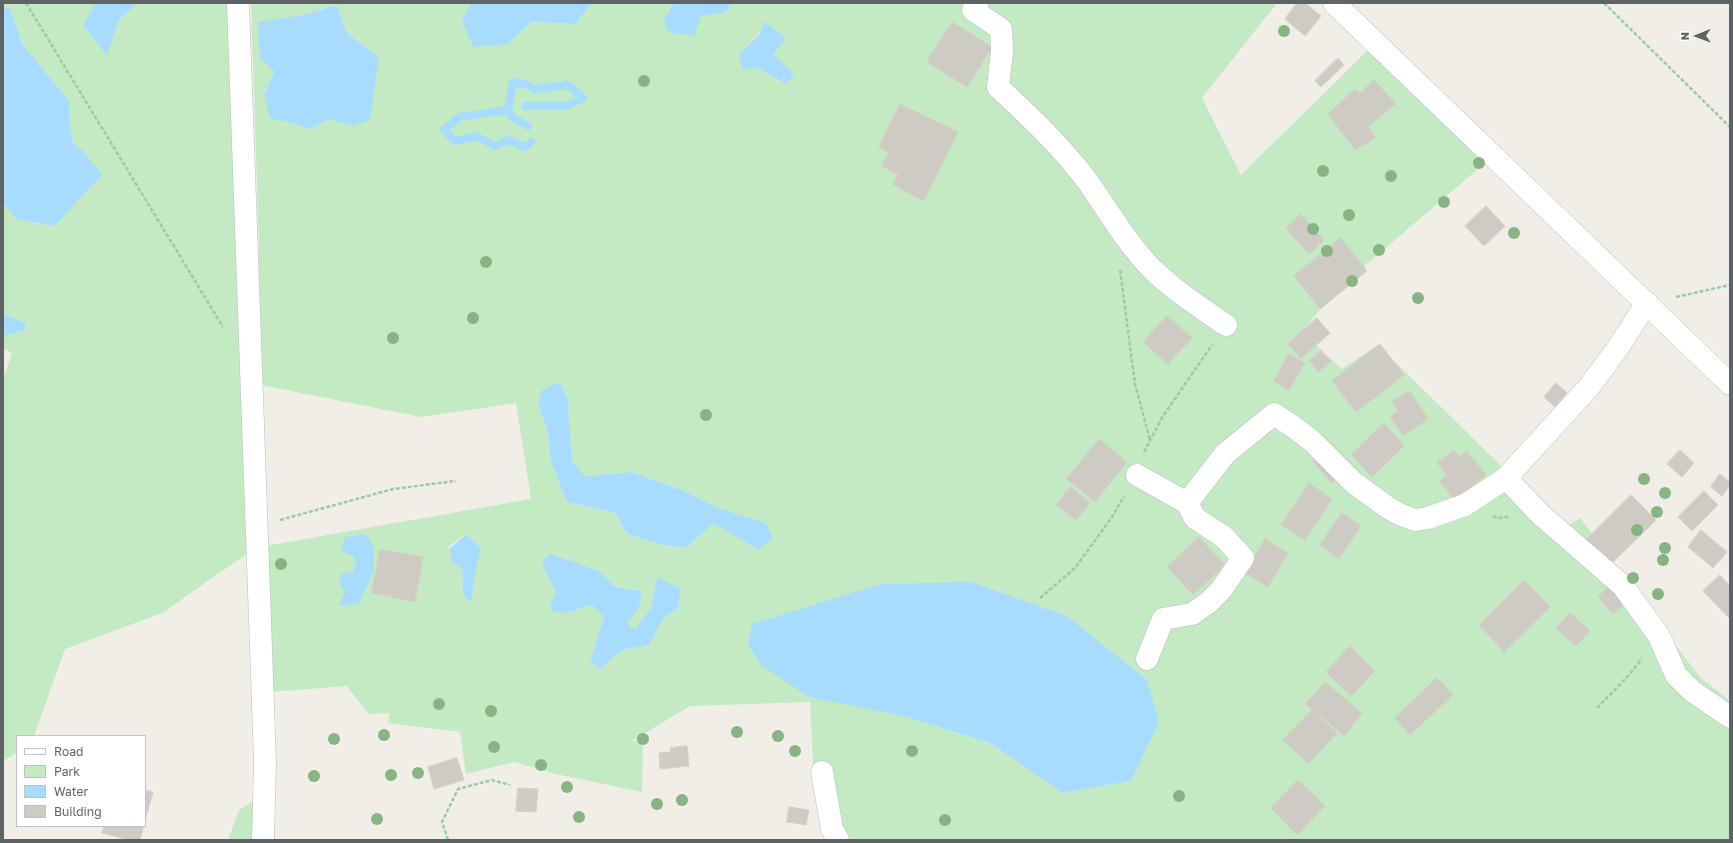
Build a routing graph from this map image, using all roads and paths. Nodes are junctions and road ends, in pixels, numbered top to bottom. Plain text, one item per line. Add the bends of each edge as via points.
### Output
1 (26, 3) edge
2 (238, 3) edge
3 (977, 3) edge
4 (1334, 3) edge
5 (1604, 3) edge
6 (1730, 127) edge
7 (1123, 235) junction
8 (1730, 286) edge
9 (1647, 303) junction
10 (1226, 325) joint
11 (226, 332) dead end
12 (1730, 384) edge
13 (1150, 440) junction
14 (1137, 475) junction
15 (1506, 478) junction
16 (456, 481) dead end
17 (1187, 503) junction
18 (1465, 505) junction
19 (1540, 514) junction
20 (257, 526) junction
21 (1040, 598) dead end
22 (1659, 636) junction
23 (1147, 659) dead end
24 (1596, 708) dead end
25 (1730, 717) edge
26 (822, 772) dead end
27 (510, 785) dead end
28 (263, 840) edge
29 (448, 840) edge
30 (838, 840) edge

1 - 11 path
2 - 20 street
3 - 7 street via 973,10 1001,29 1002,51 998,87 1041,128 1087,182
4 - 9 street
5 - 6 path
7 - 10 street via 1153,269 1184,296
7 - 13 path via 1119,274 1135,384
8 - 9 path
9 - 12 street
9 - 15 street via 1589,387
10 - 13 path via 1163,416
13 - 14 path via 1139,463
14 - 17 street
14 - 21 path via 1112,517 1075,568
15 - 18 street
15 - 19 street
16 - 20 path via 393,489
17 - 18 street via 1225,454 1274,414 1313,442 1354,483 1399,514 1415,520
17 - 23 street via 1195,518 1224,537 1243,558 1221,590 1209,602 1192,614 1163,619
18 - 19 path via 1498,518
19 - 22 street via 1623,586
20 - 28 street via 265,761
22 - 24 path via 1630,674
22 - 25 street via 1676,675 1692,691
26 - 30 street via 832,829
27 - 29 path via 492,780 458,789 442,822

